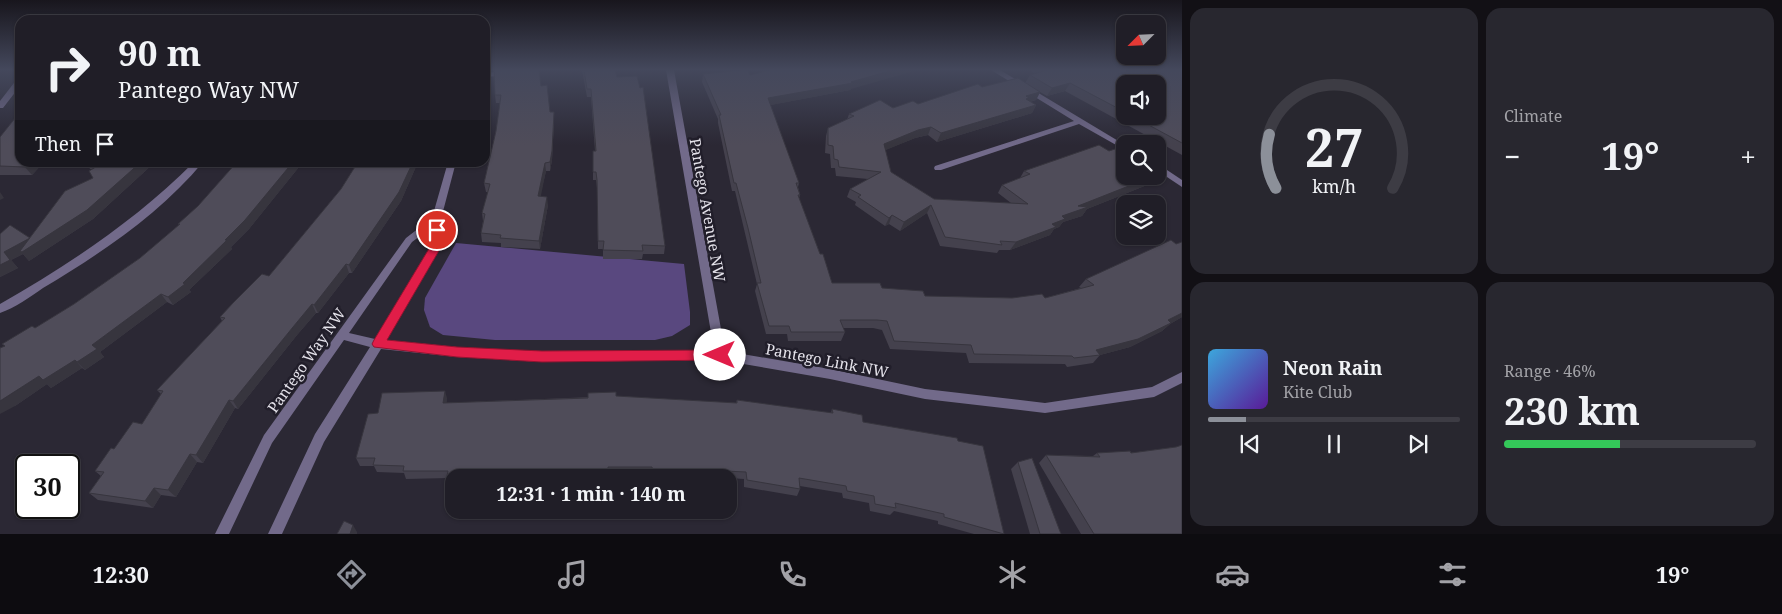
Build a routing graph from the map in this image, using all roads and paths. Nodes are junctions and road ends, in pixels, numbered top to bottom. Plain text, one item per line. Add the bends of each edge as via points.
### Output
1 (9, 95) edge
2 (674, 95) edge
3 (1037, 95) edge
4 (0, 106) edge
5 (1080, 121) junction
6 (1116, 143) edge
7 (194, 167) edge
8 (451, 167) edge
9 (938, 168) dead end
10 (1166, 173) edge
11 (1182, 184) edge
12 (436, 219) junction
13 (0, 309) edge
14 (342, 335) junction
15 (378, 344) junction
16 (720, 355) junction
17 (1182, 377) edge
18 (222, 534) edge
19 (275, 534) edge

1 - 4 street
2 - 16 street, Pantego Avenue NW
3 - 5 street
5 - 6 street
5 - 9 street
7 - 13 street via 136,222 66,272
8 - 12 street
10 - 11 street
12 - 14 street, Pantego Way NW via 409,240
12 - 15 street via 439,242
14 - 15 street, Pantego Link NW
14 - 18 street, Pantego Way NW via 268,439
15 - 16 street, Pantego Link NW via 542,356
15 - 19 street via 318,438
16 - 17 street, Pantego Link NW via 925,394 1045,408 1154,392

